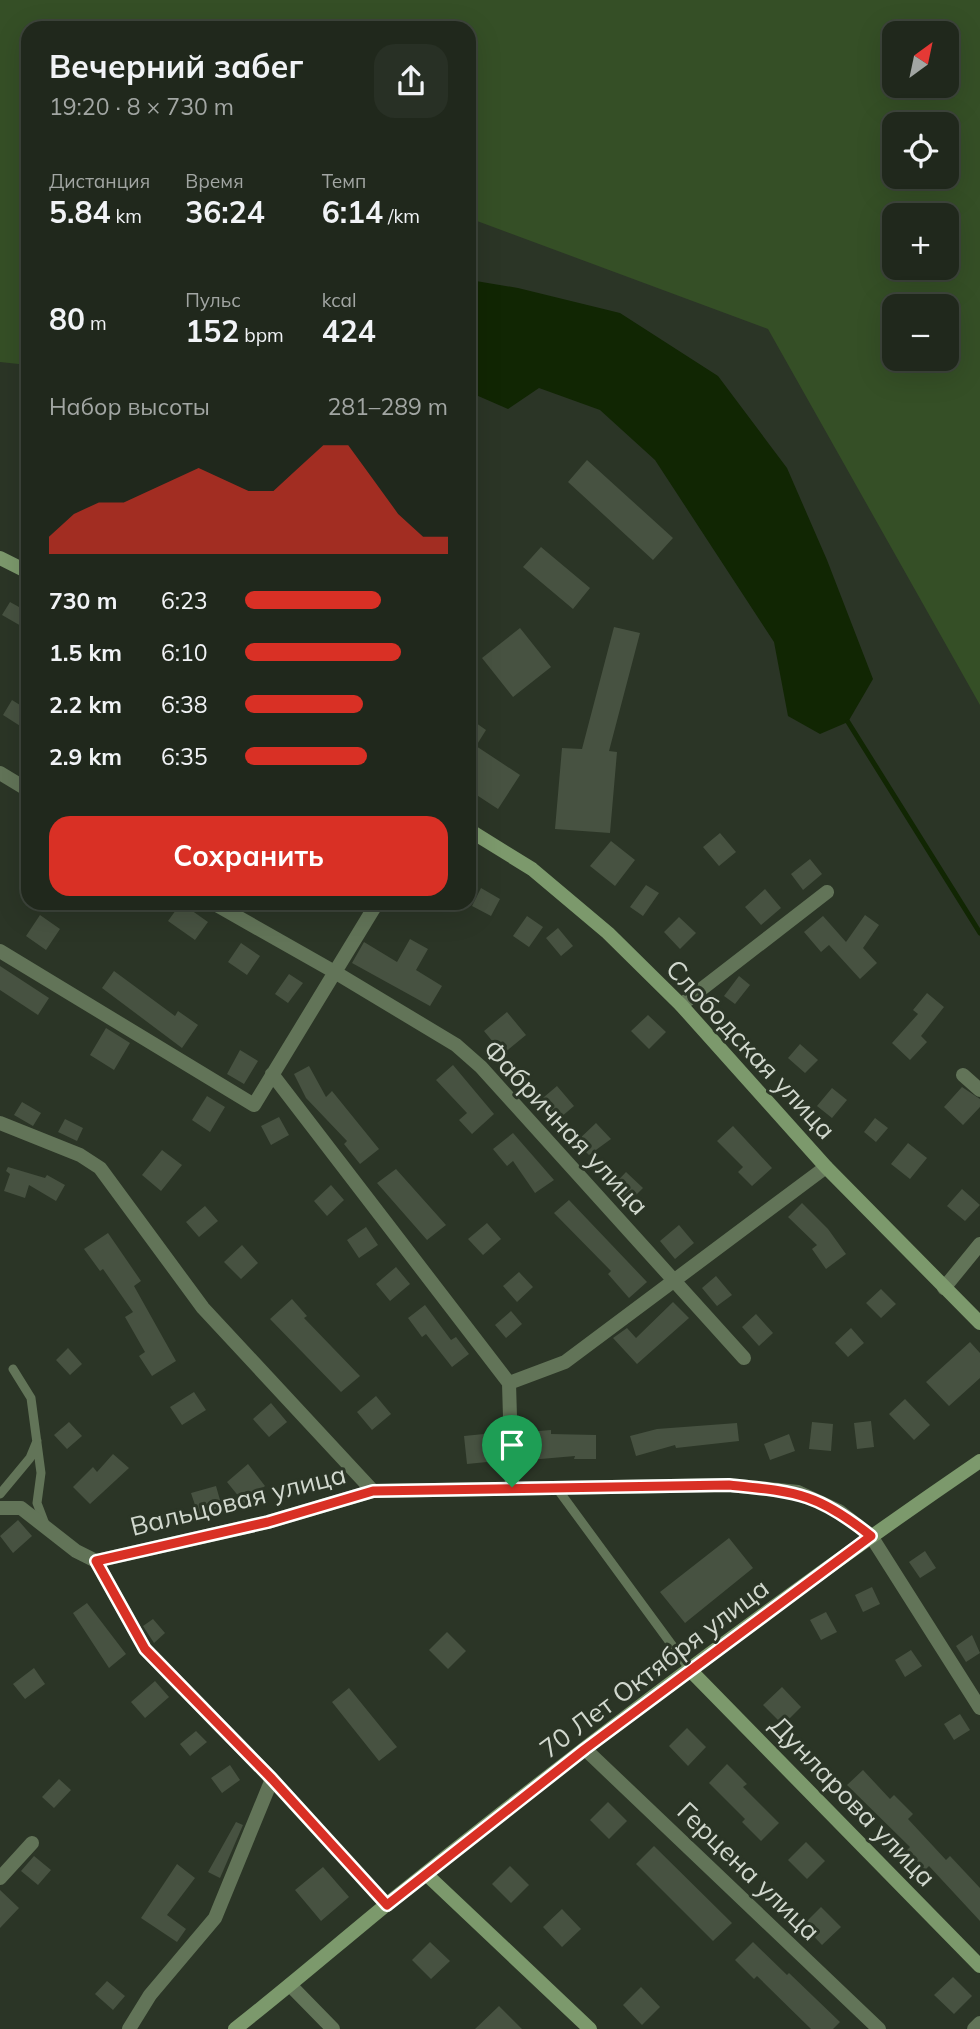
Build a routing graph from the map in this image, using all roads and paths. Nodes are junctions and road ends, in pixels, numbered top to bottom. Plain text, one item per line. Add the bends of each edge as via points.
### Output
1 (0, 558) edge
2 (21, 568) edge
3 (0, 773) edge
4 (21, 786) edge
5 (476, 835) edge
6 (827, 892) dead end
7 (224, 910) edge
8 (372, 910) edge
9 (0, 951) edge
10 (333, 971) junction
11 (681, 1005) junction
12 (272, 1074) junction
13 (963, 1075) dead end
14 (980, 1090) edge
15 (0, 1123) edge
16 (826, 1167) junction
17 (980, 1244) edge
18 (676, 1281) junction
19 (944, 1287) junction
20 (980, 1322) edge
21 (744, 1357) dead end
22 (13, 1369) dead end
23 (509, 1383) junction
24 (37, 1439) junction
25 (980, 1461) edge
26 (512, 1487) junction
27 (556, 1487) junction
28 (373, 1491) junction
29 (0, 1494) edge
30 (0, 1501) edge
31 (0, 1508) edge
32 (21, 1508) junction
33 (46, 1526) junction
34 (871, 1536) junction
35 (96, 1561) junction
36 (691, 1671) junction
37 (980, 1708) edge
38 (585, 1749) junction
39 (272, 1779) junction
40 (32, 1843) dead end
41 (426, 1874) junction
42 (0, 1878) edge
43 (387, 1905) junction
44 (980, 1966) edge
45 (290, 1985) junction
46 (980, 2023) edge
47 (129, 2029) edge
48 (235, 2029) edge
49 (333, 2029) edge
50 (590, 2029) edge
51 (880, 2029) edge
52 (974, 2029) edge

1 - 2 street
3 - 4 street
5 - 11 street, Слободская улица via 541,877 608,933
6 - 11 street
7 - 10 street, Фабричная улица
8 - 10 street
9 - 12 street via 254,1105
10 - 12 street
10 - 18 street, Фабричная улица via 456,1045 481,1067
11 - 16 street, Слободская улица
12 - 23 street
13 - 14 street
15 - 28 street via 80,1155 100,1168 203,1308
16 - 18 street
16 - 19 street, Слободская улица
17 - 19 street
18 - 21 street, Фабричная улица
18 - 23 street via 565,1362
19 - 20 street, Слободская улица
22 - 24 lane via 31,1398
23 - 26 street
24 - 29 lane via 30,1458
24 - 33 lane via 41,1473 37,1503
25 - 34 street, 70 Лет Октября улица
26 - 27 street, Вальцовая улица
26 - 28 street, Вальцовая улица
27 - 34 street, Вальцовая улица via 729,1485 798,1492 839,1511
27 - 36 lane
28 - 35 street, Вальцовая улица via 268,1522
30 - 32 street
31 - 32 street
32 - 33 street
33 - 35 street
34 - 36 street, 70 Лет Октября улица
34 - 37 street, Вальцовая улица
35 - 39 street via 145,1649
36 - 38 street, 70 Лет Октября улица
36 - 44 street, Дунларова улица
38 - 41 street, 70 Лет Октября улица
38 - 51 street, Герцена улица
39 - 43 street
39 - 47 street via 215,1918 150,1995
40 - 42 street
41 - 43 street, 70 Лет Октября улица
41 - 50 street
43 - 45 street, 70 Лет Октября улица
45 - 48 street, 70 Лет Октября улица
45 - 49 street
46 - 52 street

